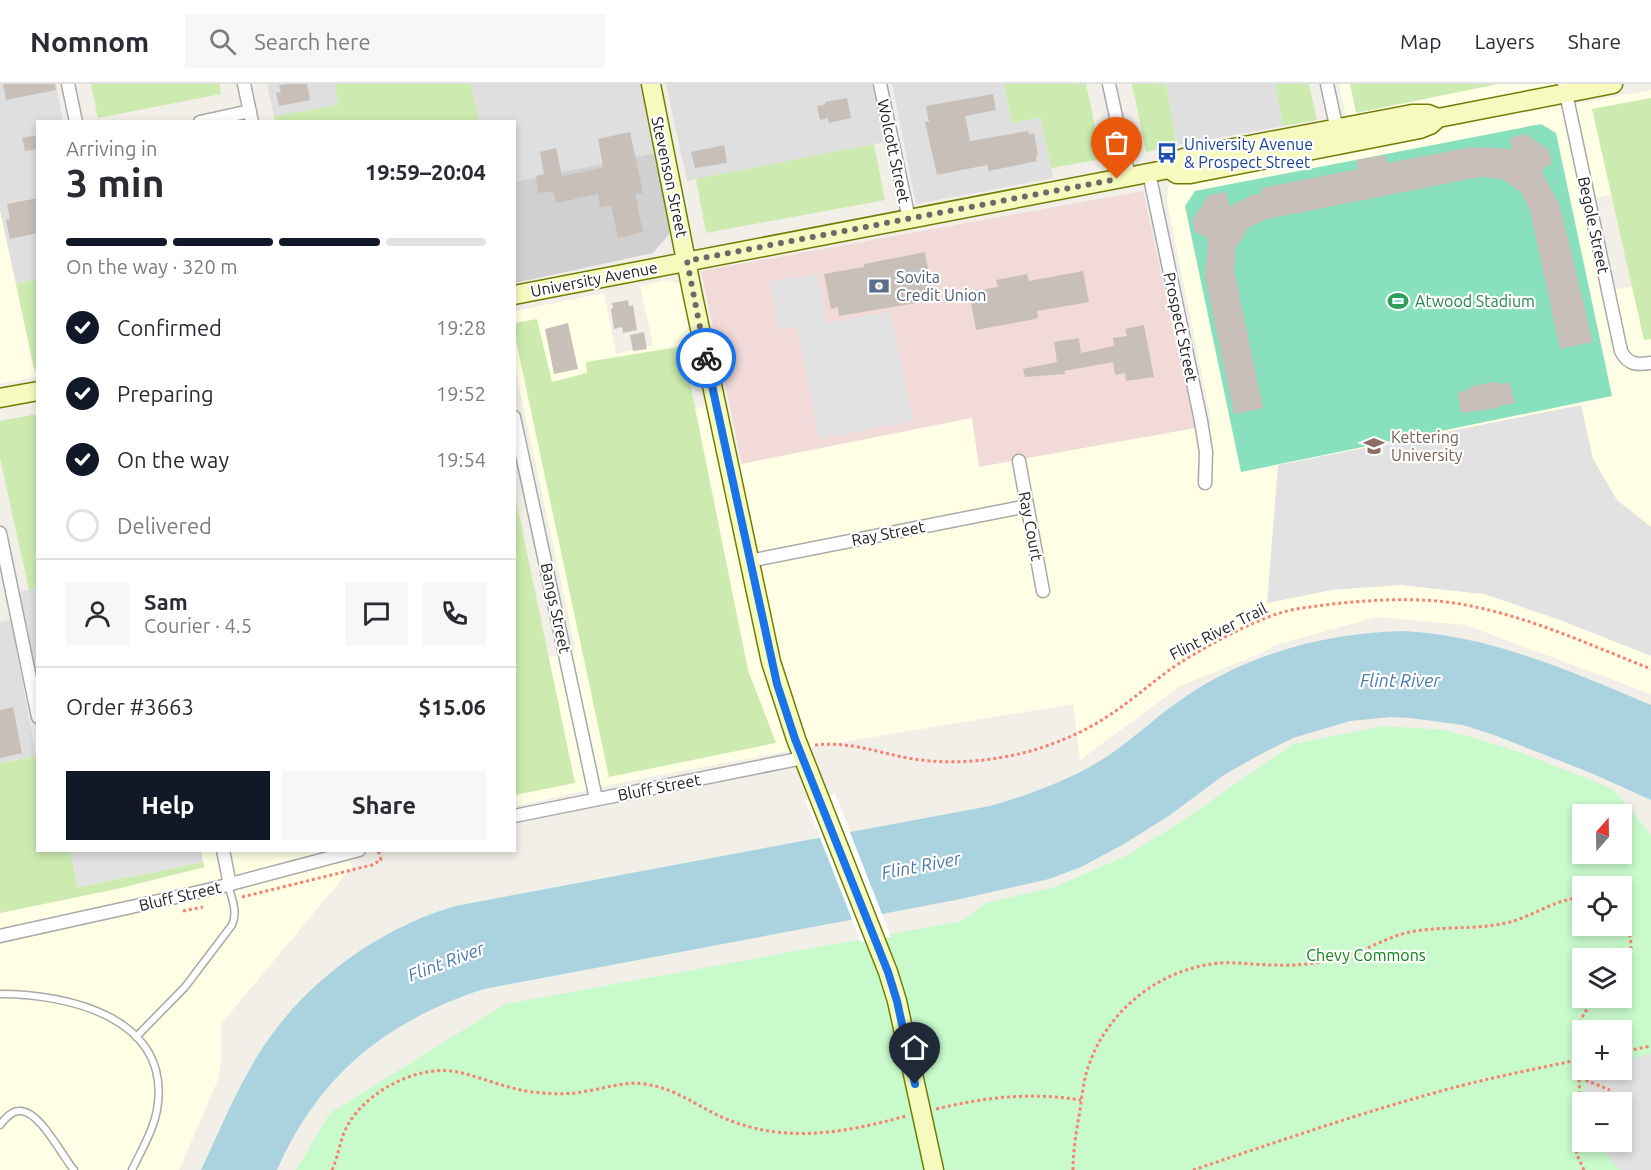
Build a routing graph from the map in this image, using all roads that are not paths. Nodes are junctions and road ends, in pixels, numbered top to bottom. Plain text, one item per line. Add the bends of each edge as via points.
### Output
1 (68, 84) edge
2 (244, 84) edge
3 (651, 84) edge
4 (880, 84) edge
5 (1109, 84) edge
6 (1327, 84) edge
7 (1613, 84) edge
8 (1565, 88) edge
9 (251, 116) edge
10 (76, 120) edge
11 (217, 120) edge
12 (1338, 137) junction
13 (1149, 173) junction
14 (1129, 177) junction
15 (909, 219) junction
16 (687, 261) junction
17 (516, 295) edge
18 (1651, 363) edge
19 (36, 391) edge
20 (0, 398) edge
21 (516, 426) edge
22 (1019, 461) dead end
23 (1205, 483) dead end
24 (1027, 506) junction
25 (0, 533) edge
26 (749, 561) junction
27 (1043, 591) dead end
28 (36, 707) edge
29 (806, 752) junction
30 (596, 799) junction
31 (516, 816) edge
32 (223, 852) edge
33 (352, 852) edge
34 (229, 885) junction
35 (0, 936) edge
36 (0, 994) edge
37 (136, 1037) junction
38 (0, 1125) edge
39 (74, 1170) edge
40 (132, 1170) edge
41 (934, 1170) edge

1 - 10 street
2 - 9 street
3 - 16 street, Stevenson Street
4 - 15 street, Wolcott Street
5 - 14 street
6 - 12 street
7 - 8 street, University Avenue
8 - 12 street, University Avenue via 1438,118 1420,129
8 - 18 street, Begole Street via 1620,345 1624,357 1631,362
9 - 11 street
12 - 13 street, University Avenue via 1190,174 1169,169
13 - 14 street, University Avenue
13 - 23 street, Prospect Street via 1201,421
14 - 15 street, University Avenue
15 - 16 street, University Avenue
16 - 17 street, University Avenue
16 - 26 street, Stevenson Street
19 - 20 street
21 - 30 street, Bangs Street
22 - 24 street, Ray Court
24 - 26 street, Ray Street
24 - 27 street, Ray Court
25 - 28 street
26 - 29 street, Stevenson Street via 777,684
29 - 30 street, Bluff Street
29 - 41 street, Stevenson Street via 819,797 897,1001
30 - 31 street, Bluff Street
32 - 34 street
33 - 34 street, Bluff Street
34 - 35 street, Bluff Street
34 - 37 lane via 235,910 233,922 191,980
36 - 37 lane via 45,996 82,1005 113,1017
37 - 40 lane via 151,1059 158,1091 154,1120
38 - 39 lane via 15,1112 32,1114

